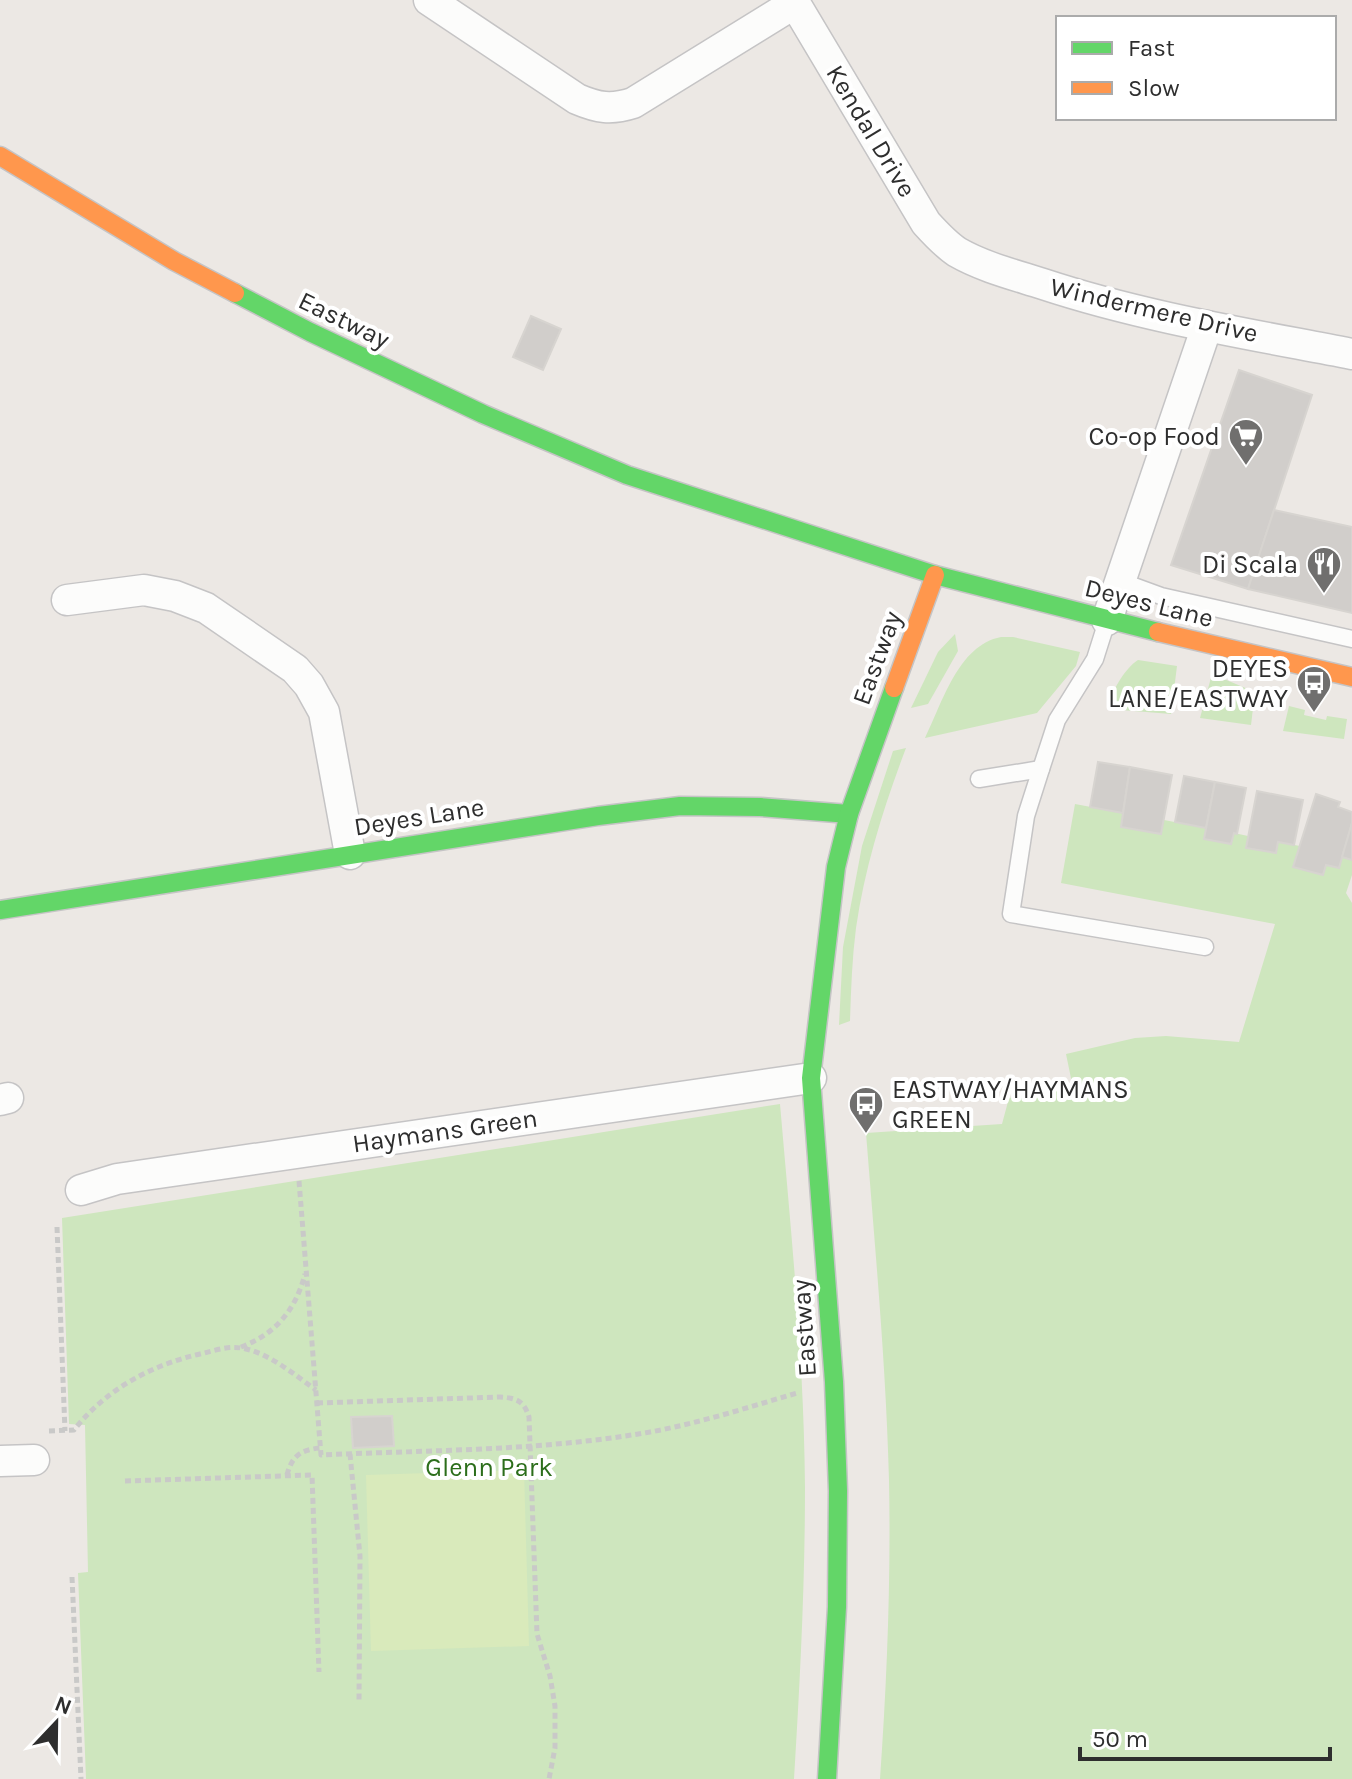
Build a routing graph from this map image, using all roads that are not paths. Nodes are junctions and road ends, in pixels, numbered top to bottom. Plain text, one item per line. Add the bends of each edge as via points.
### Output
1 (429, 0) edge
2 (794, 2) edge
3 (0, 156) edge
4 (959, 253) joint
5 (1207, 326) junction
6 (1352, 354) edge
7 (935, 575) junction
8 (1120, 581) junction
9 (67, 600) dead end
10 (1107, 620) junction
11 (1352, 639) edge
12 (1352, 677) edge
13 (1041, 769) junction
14 (979, 779) dead end
15 (849, 814) junction
16 (350, 854) junction
17 (0, 910) edge
18 (1205, 947) dead end
19 (811, 1078) junction
20 (81, 1190) dead end
21 (34, 1460) dead end
22 (0, 1461) edge
23 (827, 1779) edge

1 - 2 street via 577,99 614,109 633,103
2 - 4 street, Kendal Drive via 926,223
3 - 7 street, Eastway via 198,274 483,414 627,475
4 - 5 street, Windermere Drive via 1082,297
5 - 6 street, Windermere Drive
5 - 8 street
7 - 10 street, Deyes Lane
7 - 15 street, Eastway
8 - 10 street
8 - 11 lane via 1161,596
9 - 16 street via 144,590 175,596 206,608 295,669 324,712
10 - 12 street, Deyes Lane
10 - 13 lane via 1095,659 1057,720
13 - 14 lane
13 - 18 lane via 1026,816 1011,914
15 - 16 street, Deyes Lane via 680,806
15 - 19 street, Eastway via 836,867
16 - 17 street, Deyes Lane
19 - 20 street, Haymans Green via 117,1179
19 - 23 street, Eastway via 838,1491
21 - 22 street

